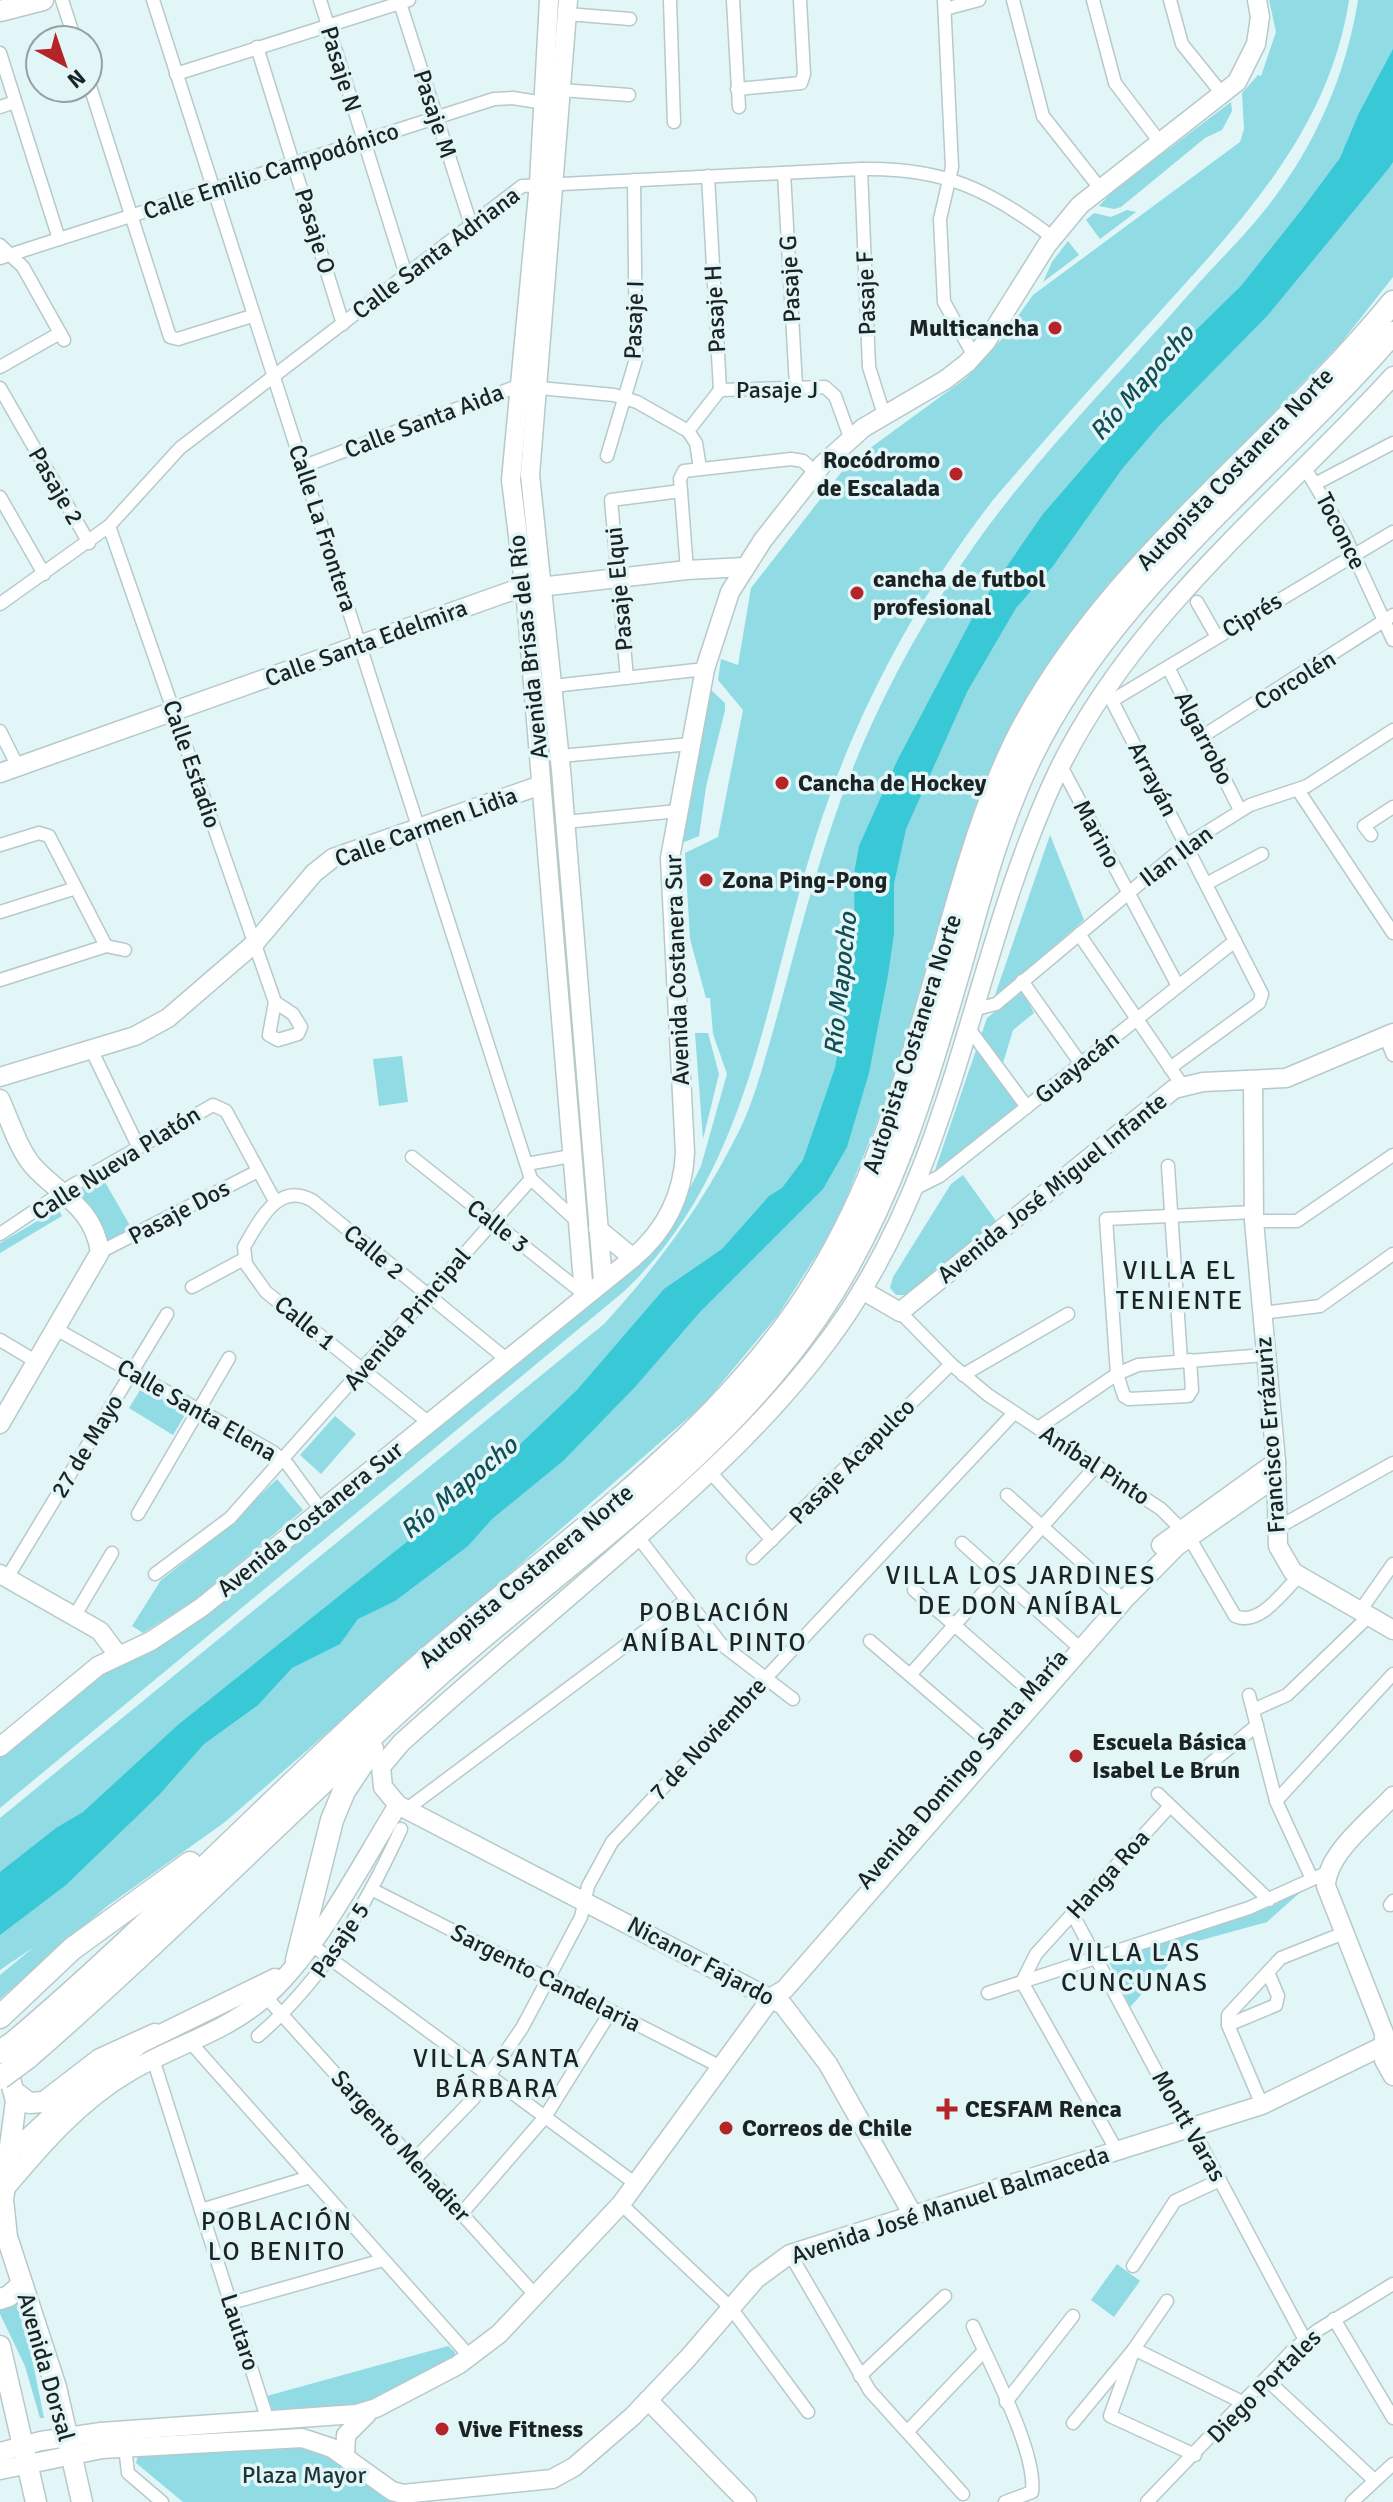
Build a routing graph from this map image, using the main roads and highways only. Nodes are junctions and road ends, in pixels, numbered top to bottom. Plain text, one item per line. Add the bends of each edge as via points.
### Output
1 (43, 0) edge
2 (0, 11) edge
3 (1393, 302) edge
4 (1393, 333) edge
5 (413, 1699) junction
6 (256, 1816) junction
7 (300, 1956) road end
8 (0, 2017) edge
9 (48, 2026) junction
10 (155, 2034) road end
11 (0, 2046) edge
12 (0, 2052) edge
13 (8, 2086) edge
14 (5, 2159) edge
15 (2, 2192) edge
16 (22, 2284) junction
17 (0, 2299) edge
18 (0, 2346) edge
19 (36, 2502) edge
20 (82, 2502) edge

1 - 2 main road
3 - 6 highway, Autopista Costanera Norte via 1125,583 1046,688 1015,744 979,832 877,1163 835,1249 781,1332 691,1433 423,1663
4 - 5 highway, Autopista Costanera Norte via 1137,599 1058,706 1023,773 997,843 894,1175 851,1261 808,1329 759,1391 700,1452
5 - 7 highway via 339,1801
5 - 9 highway, Autopista Costanera Norte
6 - 8 highway via 72,1949
6 - 9 highway, Autopista Costanera Norte
9 - 12 highway, Autopista Costanera Norte, bridge
9 - 13 highway, Autopista Costanera Norte, bridge
10 - 13 main road via 100,2059 44,2102 29,2103
11 - 13 main road, Avenida Dorsal
13 - 14 main road, Avenida Dorsal
14 - 15 main road, Avenida Dorsal
15 - 16 main road, Avenida Dorsal via 7,2237
16 - 17 main road
16 - 20 main road, Avenida Dorsal via 53,2378
18 - 19 main road, Avenida Dorsal

